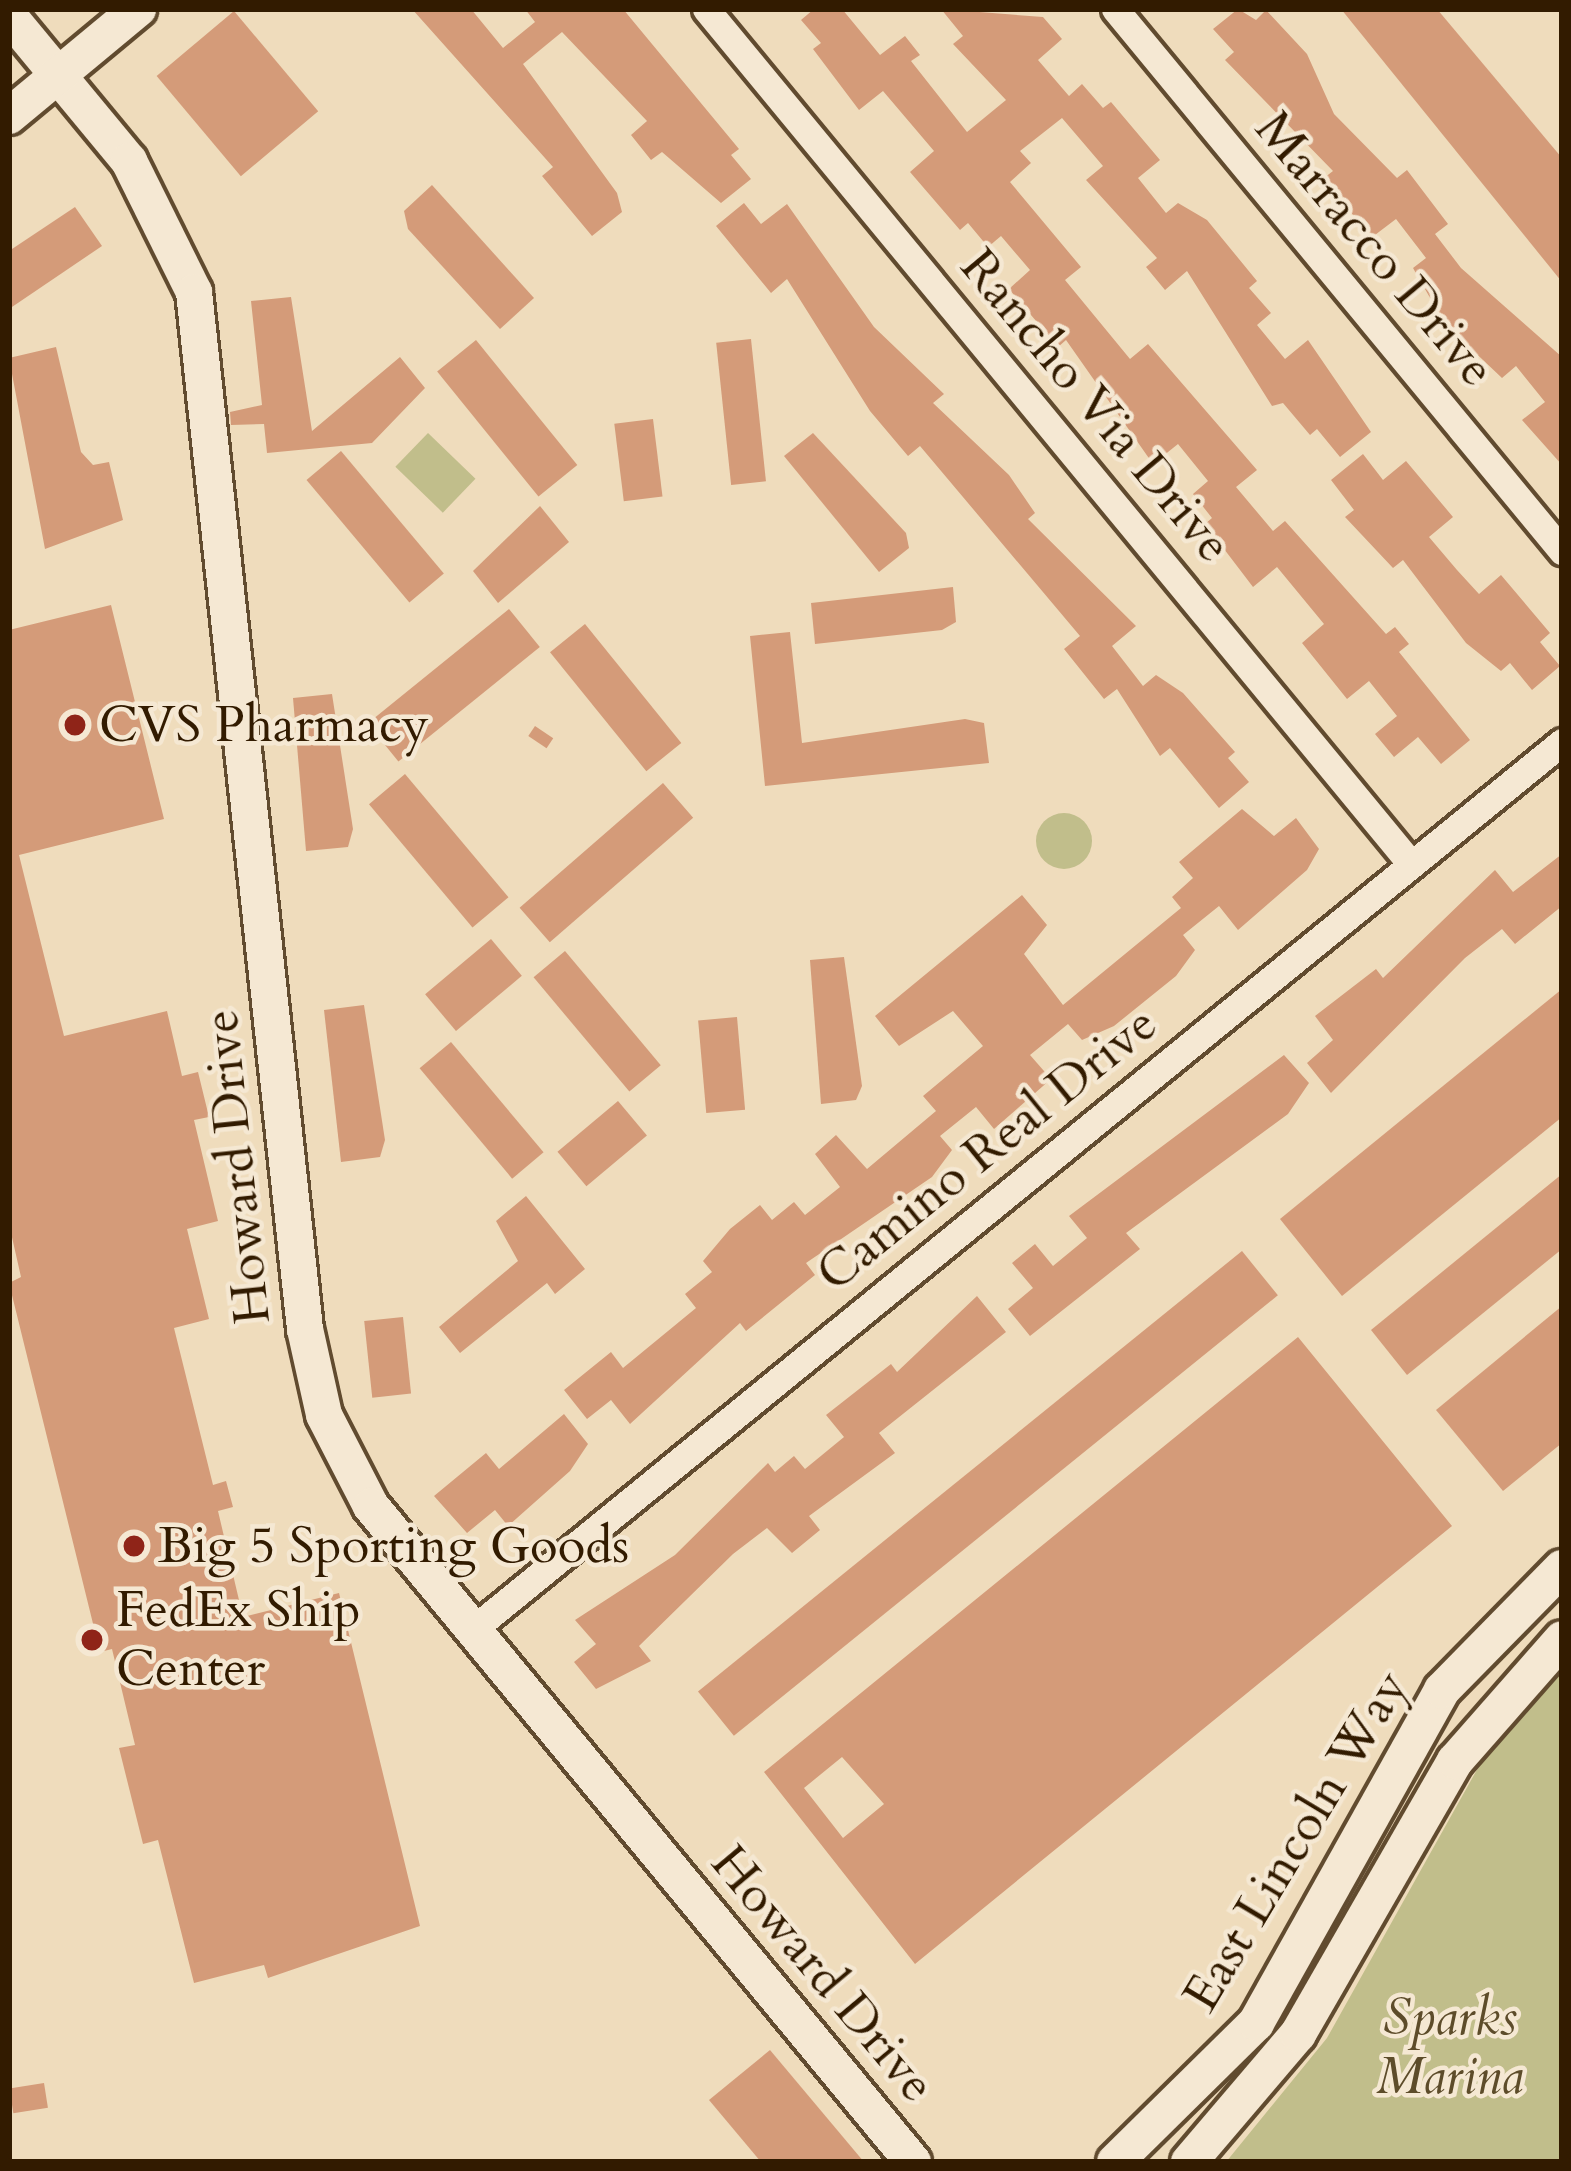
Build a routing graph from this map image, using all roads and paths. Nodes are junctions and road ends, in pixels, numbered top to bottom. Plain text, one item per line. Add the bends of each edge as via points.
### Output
1 (138, 9) edge
2 (706, 9) edge
3 (1115, 9) edge
4 (9, 16) edge
5 (58, 75) junction
6 (9, 116) edge
7 (1562, 551) edge
8 (1562, 742) edge
9 (1412, 864) junction
10 (1562, 1568) edge
11 (472, 1630) junction
12 (1562, 1639) edge
13 (913, 2162) edge
14 (1115, 2162) edge
15 (1189, 2162) edge

1 - 5 street
2 - 9 street, Rancho Via Drive
3 - 7 street, Marracco Drive
4 - 5 street, Howard Drive
5 - 6 street
5 - 11 street, Howard Drive via 156,202 198,311 310,1363 353,1475
8 - 9 street, Camino Real Drive
9 - 11 street, Camino Real Drive
10 - 14 street, East Lincoln Way via 1442,1690 1256,2024
11 - 13 street, Howard Drive
12 - 15 street, East Lincoln Way via 1455,1761 1298,2034

